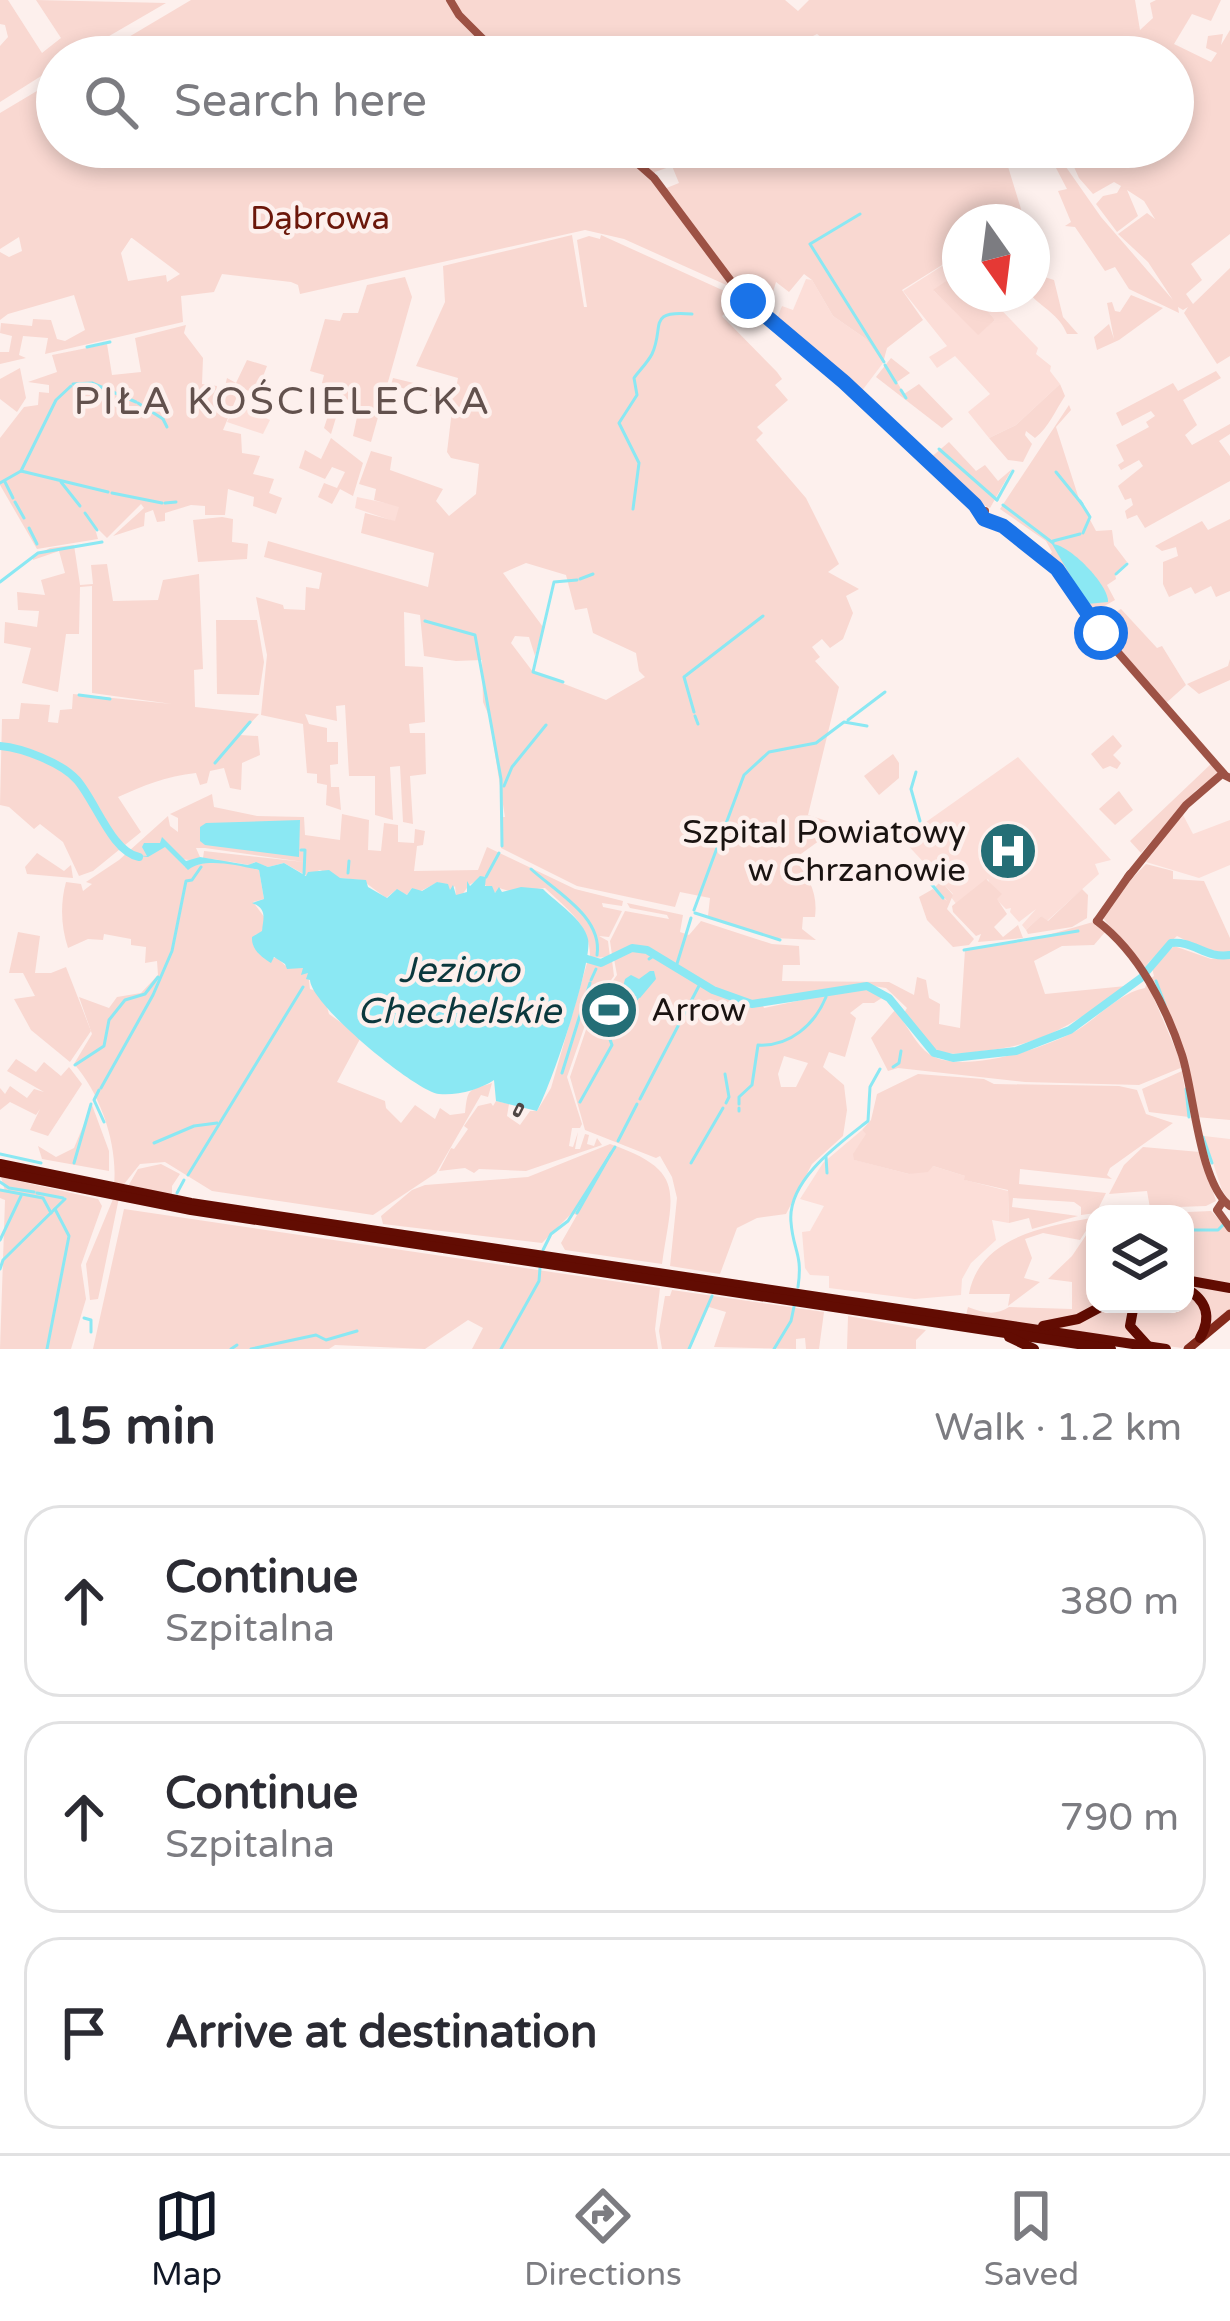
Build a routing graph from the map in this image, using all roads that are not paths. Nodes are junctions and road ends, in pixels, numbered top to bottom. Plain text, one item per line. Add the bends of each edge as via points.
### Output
1 (450, 0) edge
2 (480, 36) edge
3 (643, 168) edge
4 (1224, 779) edge
5 (0, 1168) edge
6 (1226, 1209) edge
7 (1194, 1285) edge
8 (1230, 1288) edge
9 (1194, 1292) edge
10 (796, 1298) junction
11 (908, 1310) junction
12 (1087, 1313) edge
13 (1132, 1313) edge
14 (878, 1314) junction
15 (1230, 1314) edge
16 (1022, 1328) junction
17 (989, 1330) junction
18 (1195, 1343) edge
19 (1148, 1346) edge
20 (1034, 1349) edge
21 (1111, 1349) edge
22 (1166, 1349) edge

1 - 2 main road
3 - 4 main road via 743,297 1057,569
4 - 6 main road via 1186,805 1099,916 1148,979 1184,1060 1194,1120
5 - 10 highway via 133,1197
7 - 8 highway
9 - 18 highway via 1207,1322
10 - 11 highway
10 - 14 highway
11 - 14 highway
11 - 16 highway
12 - 16 highway
13 - 19 highway via 1130,1326
14 - 17 highway
15 - 18 main road
16 - 19 highway
17 - 20 highway
17 - 21 highway
19 - 22 highway

